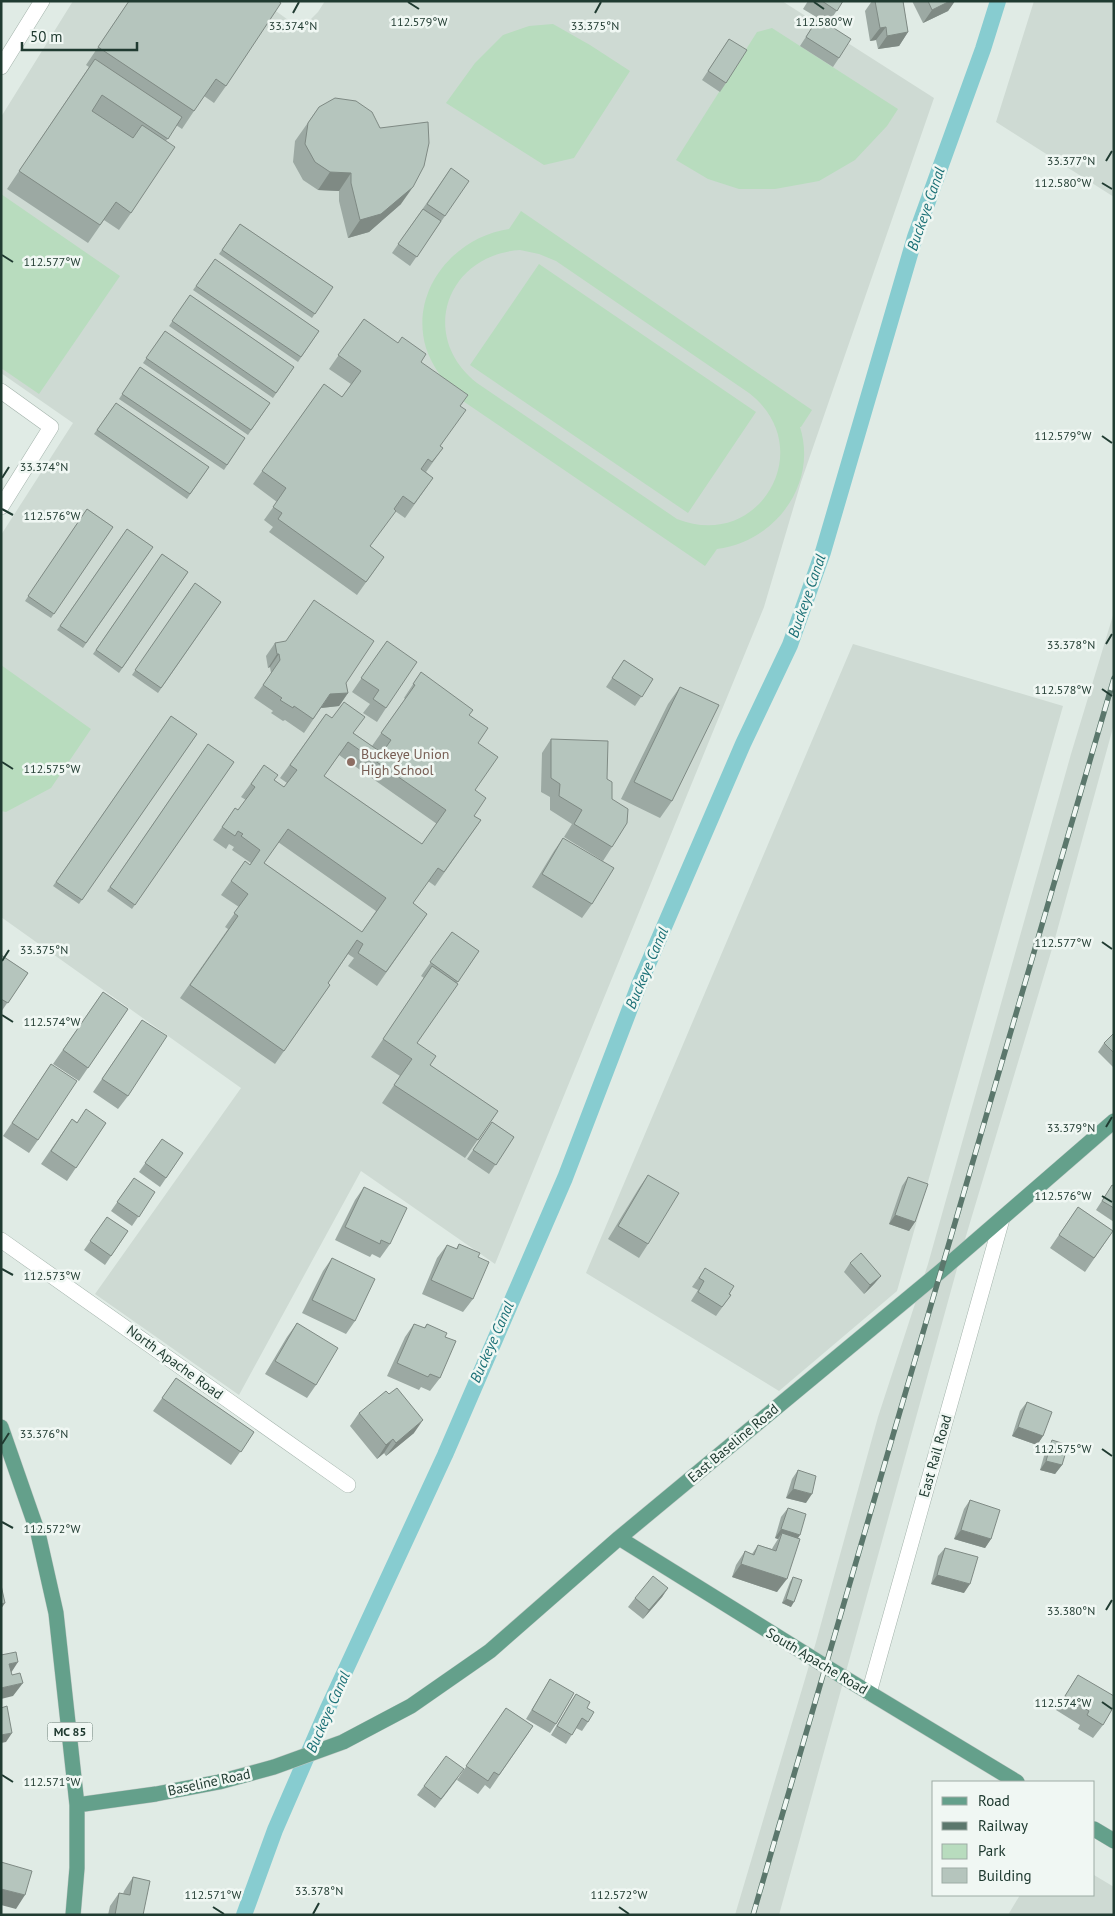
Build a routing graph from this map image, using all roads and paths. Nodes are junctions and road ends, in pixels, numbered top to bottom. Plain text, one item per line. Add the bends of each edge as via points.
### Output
1 (42, 1) edge
2 (1, 67) edge
3 (1, 391) edge
4 (1, 507) edge
5 (1114, 1121) edge
6 (1002, 1219) junction
7 (1, 1240) edge
8 (1, 1427) edge
9 (348, 1485) dead end
10 (619, 1538) junction
11 (869, 1693) junction
12 (338, 1744) joint
13 (1014, 1781) edge
14 (77, 1805) junction
15 (1095, 1830) edge
16 (1114, 1841) edge
17 (73, 1915) edge

1 - 2 street
3 - 4 street via 51,427
5 - 6 main road, East Baseline Road
6 - 10 main road, East Baseline Road
6 - 11 street, East Rail Road
7 - 9 street, North Apache Road
8 - 14 main road, MC 85 via 38,1533 58,1628
10 - 11 main road, South Apache Road
10 - 12 main road, East Baseline Road via 490,1651 411,1706
11 - 13 main road, South Apache Road
12 - 14 main road, Baseline Road via 218,1782
14 - 17 main road, MC 85
15 - 16 main road

